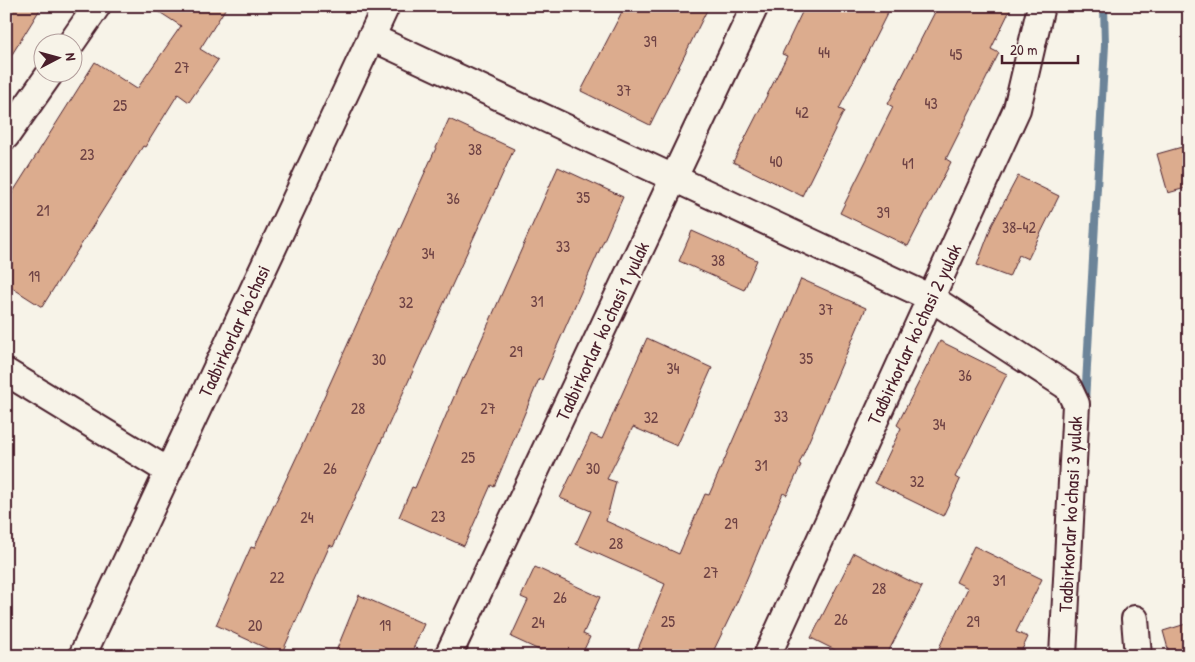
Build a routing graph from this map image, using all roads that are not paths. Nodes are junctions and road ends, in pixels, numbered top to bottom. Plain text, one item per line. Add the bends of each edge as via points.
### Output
1 (97, 6) edge
2 (386, 6) edge
3 (755, 6) edge
4 (1041, 6) edge
5 (79, 32) edge
6 (371, 37) junction
7 (44, 82) edge
8 (6, 136) edge
9 (674, 178) junction
10 (931, 298) junction
11 (6, 372) edge
12 (168, 472) junction
13 (1135, 619) dead end
14 (82, 656) edge
15 (448, 656) edge
16 (767, 656) edge
17 (1063, 656) edge
18 (1138, 656) edge

1 - 5 street
2 - 6 street, Tadbirkorlar ko'chasi
3 - 9 street, Tadbirkorlar ko'chasi 1 yulak
4 - 10 street, Tadbirkorlar ko'chasi 2 yulak via 1017,109
6 - 9 street, Tadbirkorlar ko'chasi 3 yulak
6 - 12 street, Tadbirkorlar ko'chasi
7 - 8 street
9 - 10 street, Tadbirkorlar ko'chasi 3 yulak
9 - 15 street, Tadbirkorlar ko'chasi 1 yulak
10 - 16 street, Tadbirkorlar ko'chasi 2 yulak
10 - 17 street, Tadbirkorlar ko'chasi 3 yulak via 1068,387 1076,404
11 - 12 street
12 - 14 street, Tadbirkorlar ko'chasi
13 - 18 street

